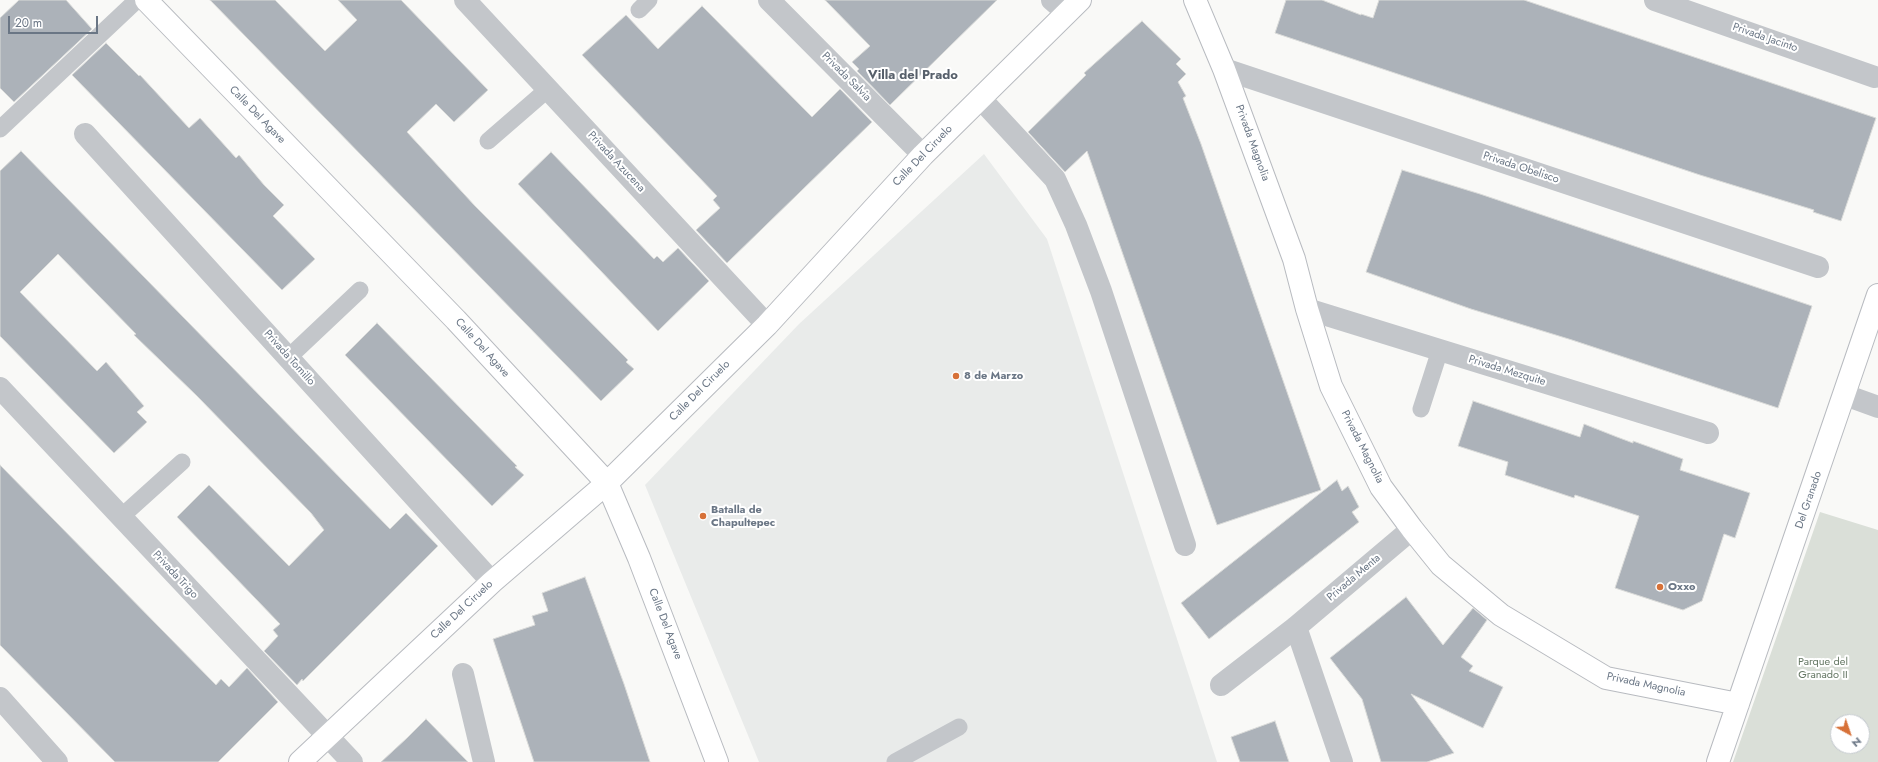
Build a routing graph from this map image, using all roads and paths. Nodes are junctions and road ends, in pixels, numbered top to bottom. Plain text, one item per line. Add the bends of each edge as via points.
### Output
1 (137, 0) edge
2 (146, 0) edge
3 (465, 0) edge
4 (769, 0) edge
5 (1195, 0) edge
6 (1655, 0) edge
7 (1066, 4) edge
8 (1224, 69) junction
9 (1875, 77) dead end
10 (548, 89) junction
11 (980, 98) junction
12 (0, 129) edge
13 (85, 134) dead end
14 (488, 142) dead end
15 (923, 155) junction
16 (1818, 267) dead end
17 (360, 290) dead end
18 (1878, 295) edge
19 (1307, 309) junction
20 (767, 324) junction
21 (1440, 350) junction
22 (289, 357) junction
23 (0, 388) edge
24 (1845, 395) junction
25 (1878, 407) edge
26 (1421, 409) dead end
27 (1708, 433) dead end
28 (182, 462) dead end
29 (607, 483) junction
30 (121, 517) junction
31 (1412, 529) junction
32 (1185, 545) dead end
33 (492, 582) junction
34 (1296, 627) junction
35 (463, 674) dead end
36 (1221, 685) dead end
37 (1738, 704) junction
38 (3, 705) edge
39 (959, 728) dead end
40 (328, 736) junction
41 (57, 762) edge
42 (300, 762) edge
43 (352, 762) edge
44 (484, 762) edge
45 (717, 762) edge
46 (895, 762) edge
47 (1342, 762) edge
48 (1718, 762) edge

1 - 12 lane
2 - 29 street, Calle Del Agave via 456,320
3 - 10 street, Privada Azucena
4 - 15 street, Privada Salvia
5 - 8 street, Privada Magnolia
6 - 9 street, Privada Jacinto
7 - 11 street, Calle Del Ciruelo
8 - 16 street, Privada Obelisco
8 - 19 street, Privada Magnolia via 1294,259
10 - 14 lane
10 - 20 street, Privada Azucena
11 - 15 street, Calle Del Ciruelo
11 - 32 street via 1055,179 1076,224 1101,291
13 - 22 street, Privada Tomillo
15 - 20 street, Calle Del Ciruelo
17 - 22 lane
18 - 24 street, Del Granado
19 - 21 street, Privada Mezquite
19 - 31 street, Privada Magnolia via 1331,386 1381,487
20 - 29 street, Calle Del Ciruelo
21 - 26 lane
21 - 27 street, Privada Mezquite
22 - 33 street, Privada Tomillo
23 - 30 street, Privada Trigo
24 - 25 street
24 - 37 street, Del Granado
28 - 30 lane
29 - 33 street, Calle Del Ciruelo
29 - 45 street, Calle Del Agave via 642,565
30 - 40 street, Privada Trigo
31 - 34 street, Privada Menta
31 - 37 street, Privada Magnolia via 1442,565 1501,615 1606,678
33 - 40 street, Calle Del Ciruelo
34 - 36 street, Privada Menta
34 - 47 street
35 - 44 street
37 - 48 street, Del Granado
38 - 41 street
39 - 46 lane
40 - 42 street, Calle Del Ciruelo
40 - 43 street, Privada Trigo

